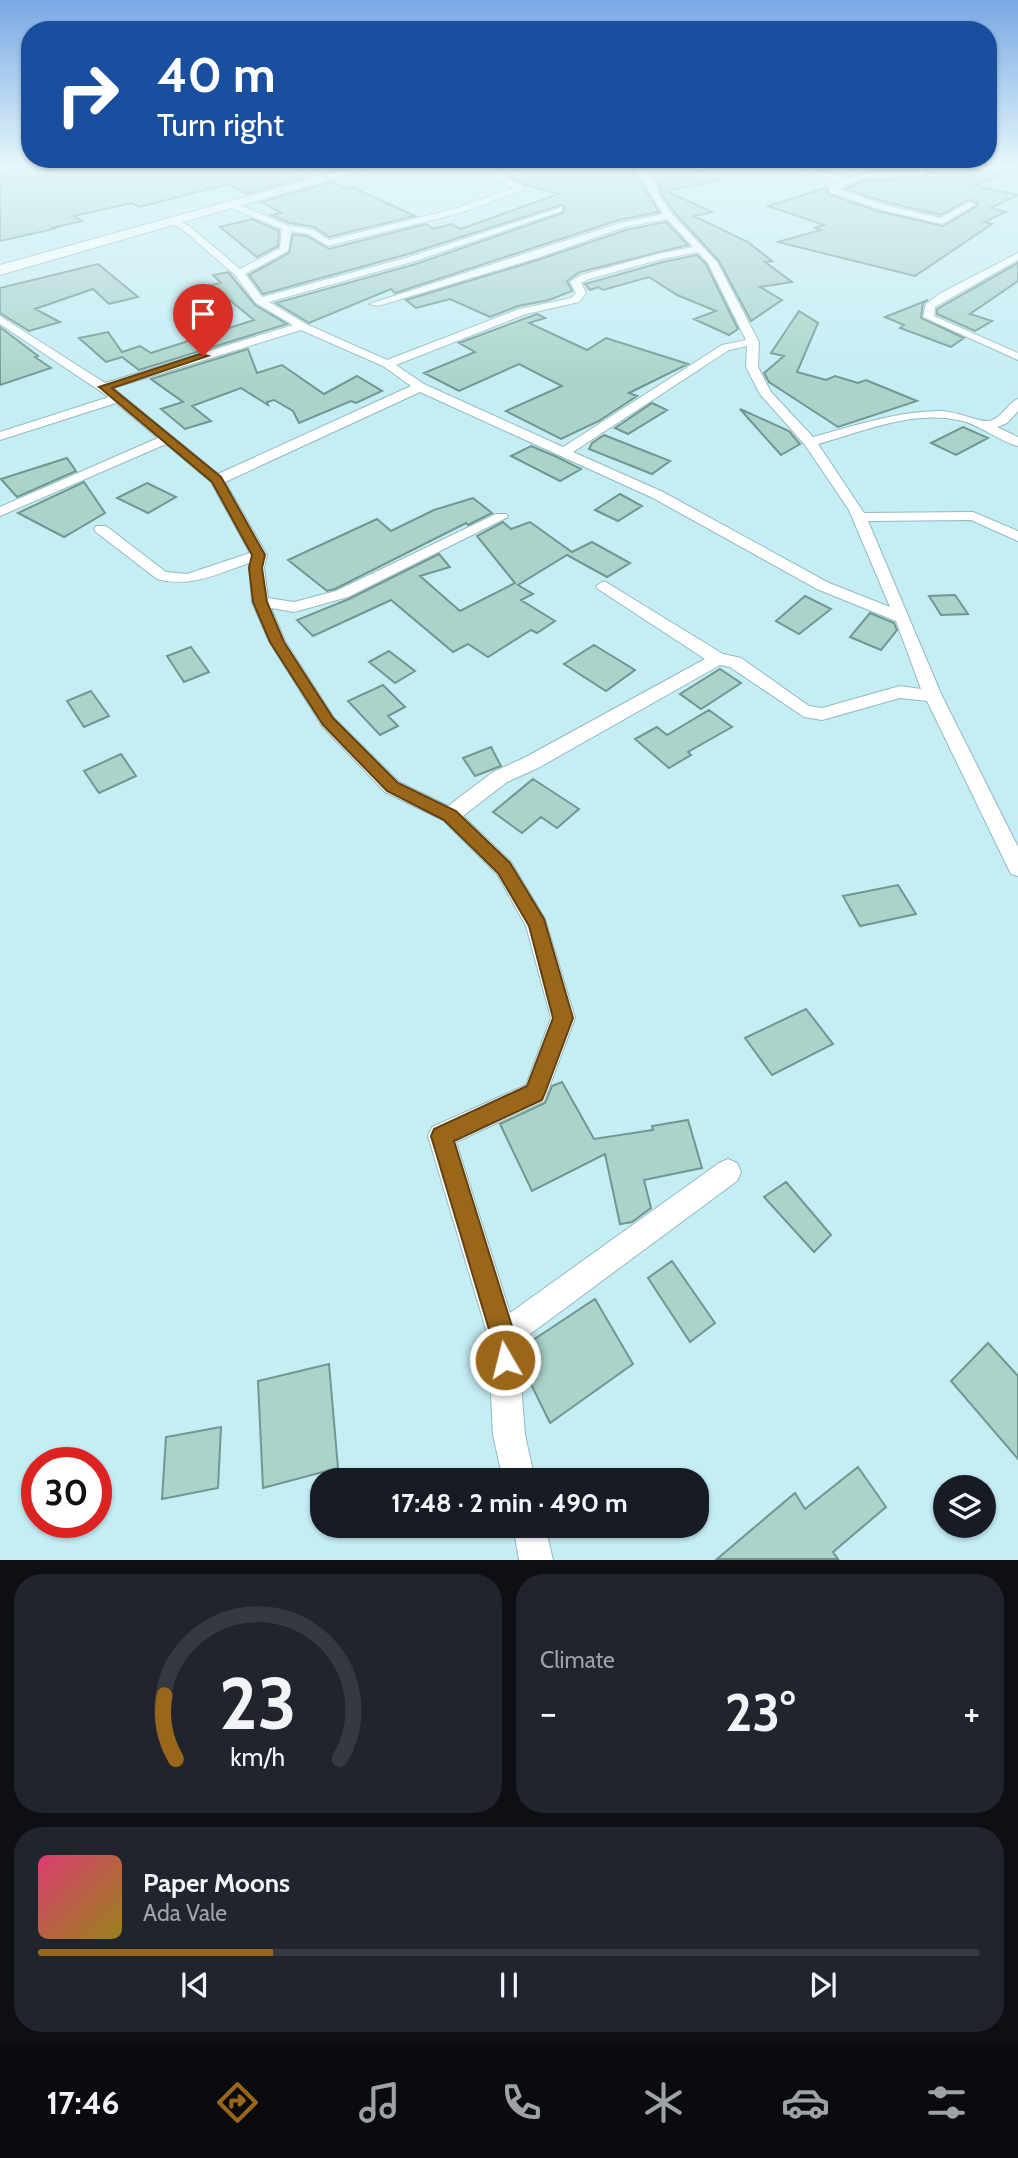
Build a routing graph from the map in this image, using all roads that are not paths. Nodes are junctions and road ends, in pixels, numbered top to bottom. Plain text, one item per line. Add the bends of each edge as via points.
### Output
1 (88, 238) edge
2 (114, 238) edge
3 (198, 238) edge
4 (286, 238) edge
5 (320, 238) edge
6 (349, 238) edge
7 (473, 238) edge
8 (585, 238) edge
9 (690, 238) edge
10 (701, 249) junction
11 (1018, 256) edge
12 (0, 262) edge
13 (0, 270) edge
14 (239, 273) junction
15 (260, 301) junction
16 (374, 304) dead end
17 (0, 319) edge
18 (302, 326) junction
19 (753, 342) junction
20 (1018, 357) edge
21 (387, 364) junction
22 (420, 387) junction
23 (111, 393) junction
24 (1018, 403) edge
25 (983, 426) junction
26 (0, 436) edge
27 (169, 438) junction
28 (810, 442) junction
29 (1018, 442) edge
30 (564, 452) junction
31 (217, 480) junction
32 (0, 512) edge
33 (501, 517) dead end
34 (859, 517) junction
35 (101, 529) dead end
36 (1018, 537) edge
37 (259, 555) junction
38 (604, 586) dead end
39 (260, 602) junction
40 (903, 618) junction
41 (718, 659) junction
42 (933, 696) junction
43 (450, 815) junction
44 (1018, 869) edge
45 (728, 1172) dead end
46 (503, 1336) junction
47 (516, 1468) edge
48 (532, 1538) edge
49 (536, 1559) edge

1 - 12 main road
2 - 13 main road
3 - 14 street
4 - 14 street via 285,249
5 - 6 street via 328,243
7 - 15 street
8 - 16 street
9 - 10 street
10 - 19 street
10 - 21 street via 585,276 575,282 581,293 575,300 523,311
11 - 20 street via 945,295 930,306 928,317
14 - 15 street
15 - 18 street
17 - 23 street
18 - 21 street
18 - 23 street
19 - 28 street via 752,367 766,394
19 - 30 street via 726,347
21 - 22 street
22 - 30 street
22 - 31 street
23 - 26 street
23 - 27 street
24 - 25 street via 1003,420
25 - 28 street via 942,414
25 - 29 street
27 - 31 street
27 - 32 street
28 - 34 street
30 - 40 street via 658,495 823,586
31 - 37 street
33 - 39 street via 342,594 294,607
34 - 36 street via 972,516
34 - 40 street
35 - 37 street via 162,576 188,579
37 - 39 street
38 - 41 street
39 - 43 street via 277,642 328,722 392,787
40 - 42 street
41 - 42 street via 736,662 804,711 822,713 900,692
41 - 43 street via 500,777
42 - 44 street
43 - 46 street via 504,868 537,925 563,1018 535,1093 442,1136
45 - 46 street
46 - 47 street via 509,1435
48 - 49 street

